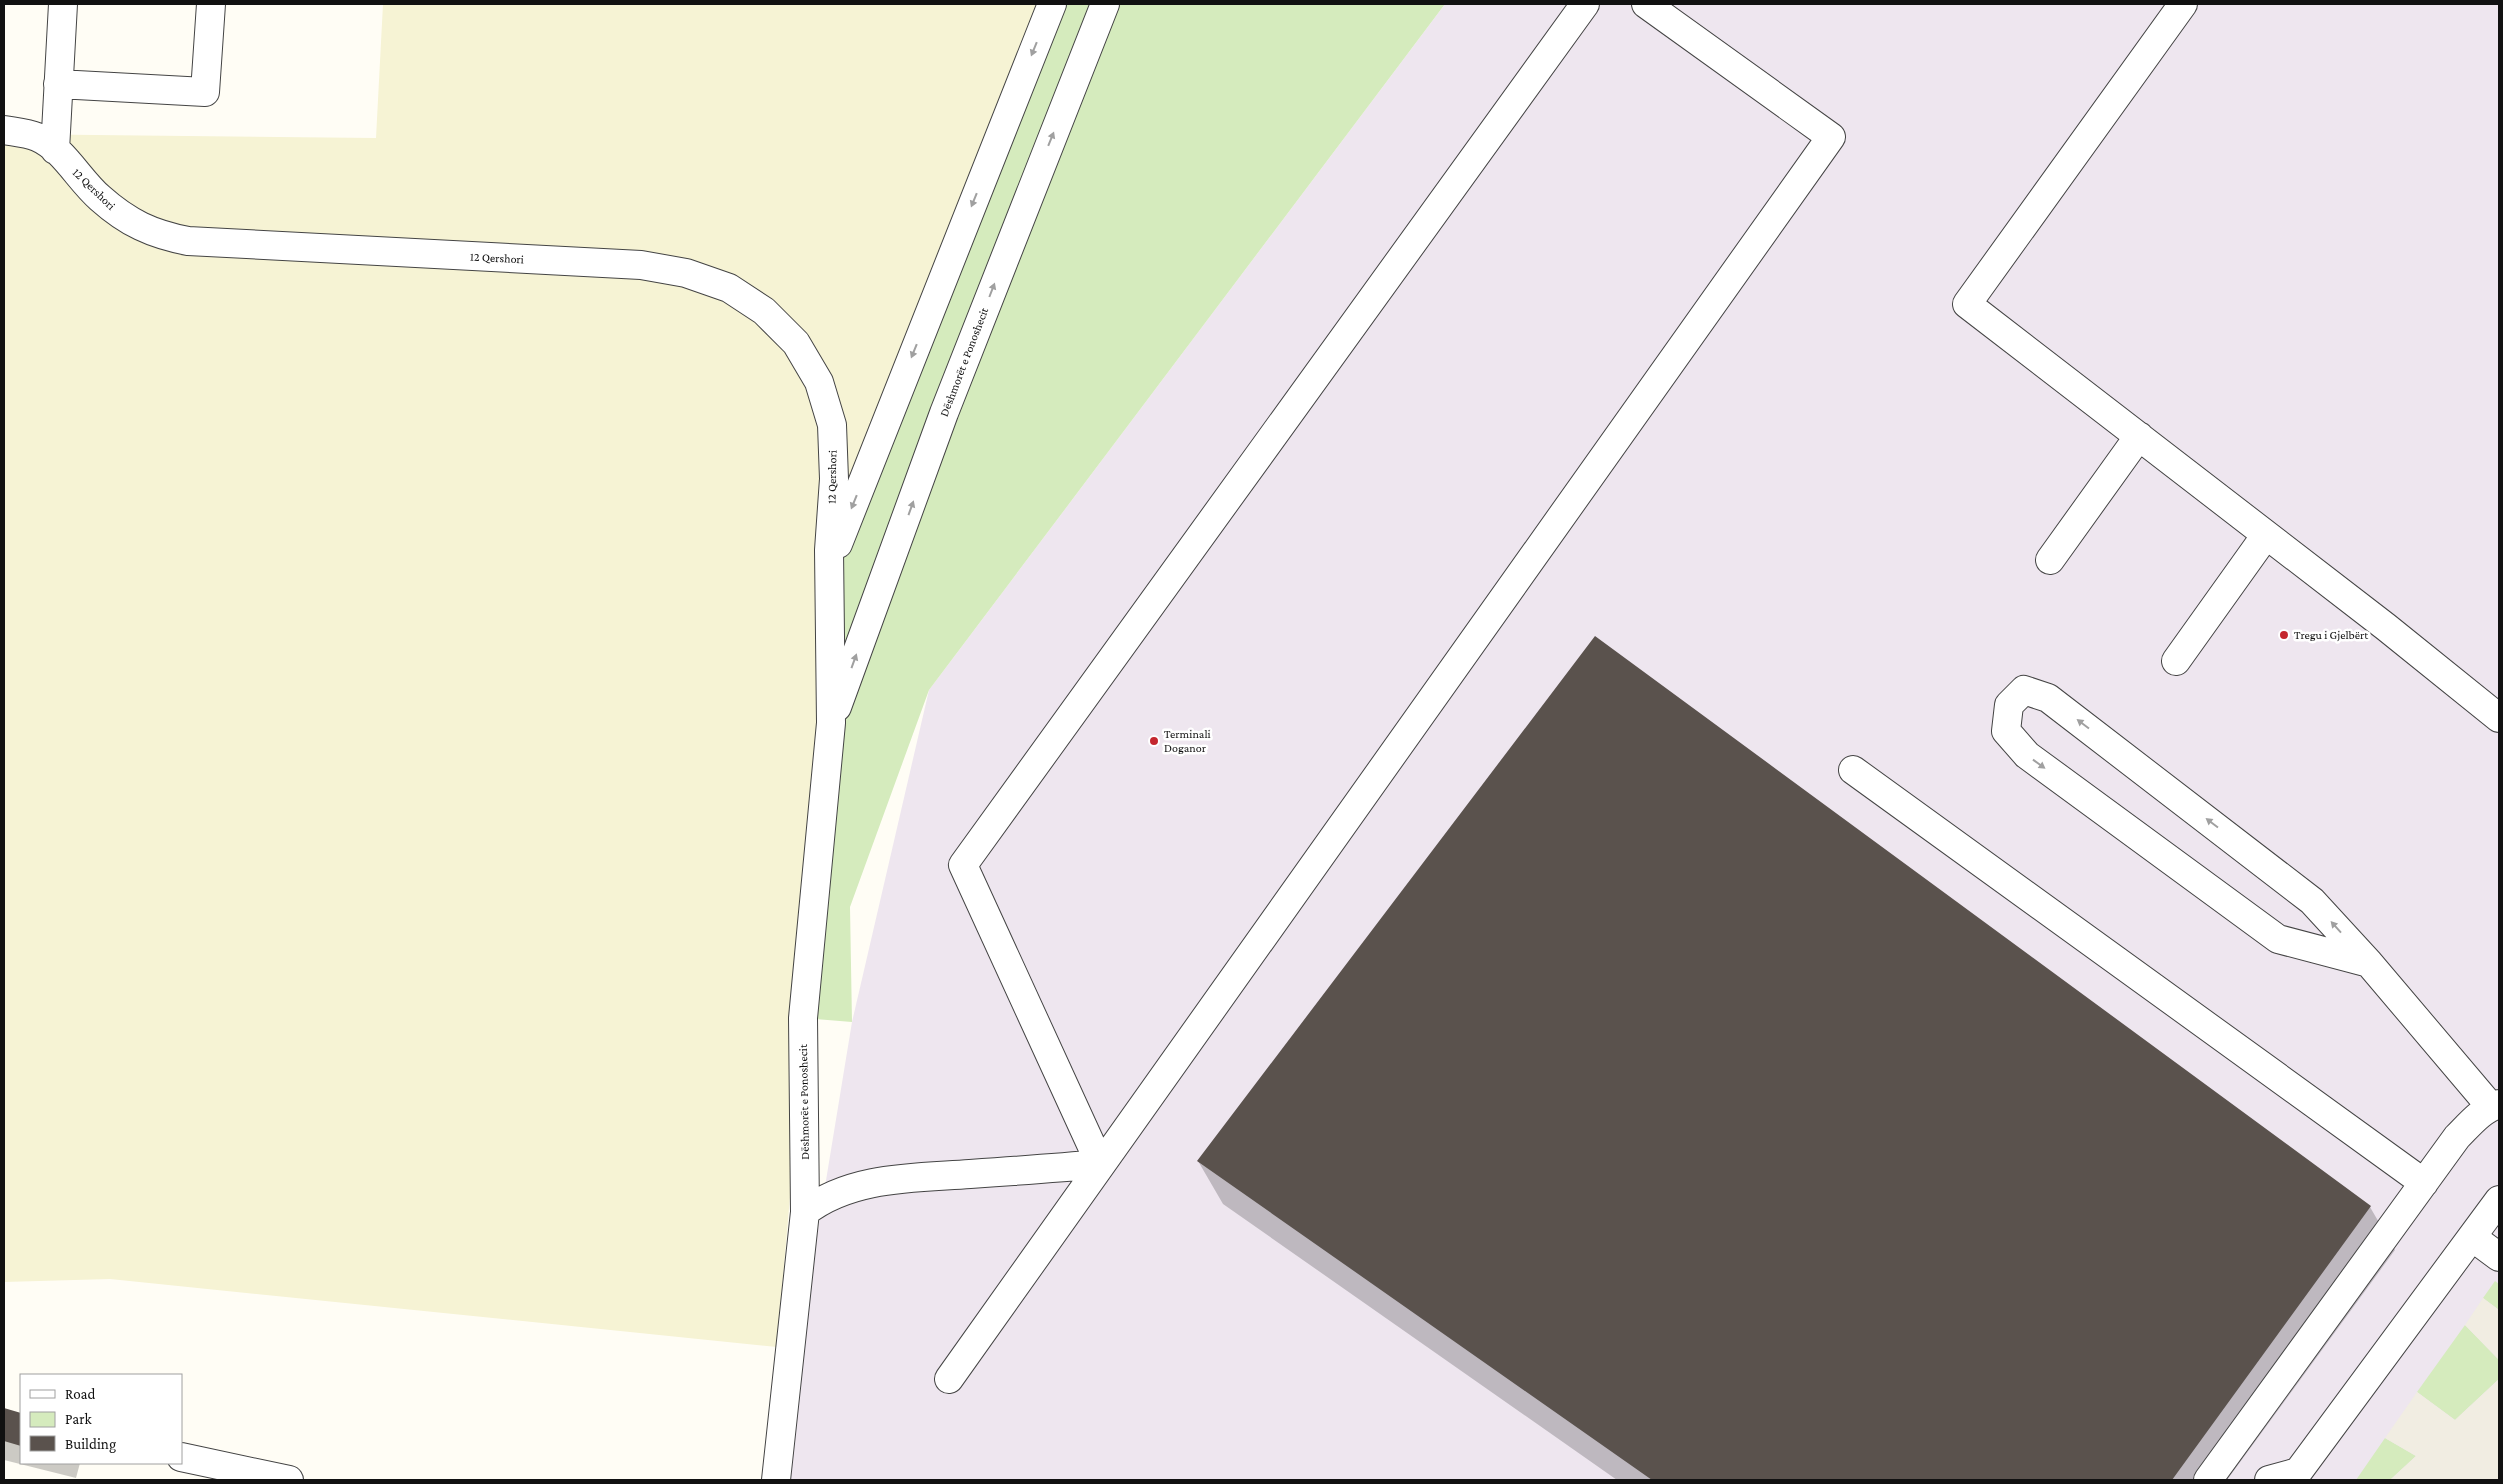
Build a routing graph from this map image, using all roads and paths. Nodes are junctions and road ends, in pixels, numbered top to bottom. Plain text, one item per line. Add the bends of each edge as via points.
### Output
1 (63, 4) edge
2 (211, 4) edge
3 (1052, 4) edge
4 (1105, 4) edge
5 (1585, 4) edge
6 (1646, 4) edge
7 (2183, 4) edge
8 (58, 84) junction
9 (4, 130) edge
10 (55, 150) junction
11 (2139, 436) junction
12 (2266, 535) junction
13 (830, 553) junction
14 (2050, 560) dead end
15 (2176, 661) dead end
16 (2499, 718) edge
17 (831, 723) junction
18 (1853, 770) dead end
19 (2369, 963) junction
20 (2495, 1105) edge
21 (1100, 1164) junction
22 (2424, 1183) junction
23 (2499, 1200) edge
24 (805, 1212) junction
25 (2472, 1238) junction
26 (2499, 1258) edge
27 (949, 1379) dead end
28 (182, 1457) edge
29 (289, 1480) edge
30 (776, 1480) edge
31 (2208, 1480) edge
32 (2269, 1480) edge

1 - 8 street
2 - 8 street via 205,92
3 -> 13 street, Dëshmorët e Ponoshecit
17 -> 4 street, Dëshmorët e Ponoshecit via 944,413
5 - 21 street via 964,865
6 - 21 street via 1831,137
7 - 11 street via 1967,304
8 - 10 street
9 - 10 street, 12 Qershori via 38,137
10 - 13 street, 12 Qershori via 99,198 127,219 156,234 180,240 641,265 686,273 729,288 764,311 796,343 819,382 832,425 834,479
11 - 12 street
11 - 14 street
12 - 15 street
12 - 16 street
13 - 17 street, Dëshmorët e Ponoshecit
17 - 24 street, Dëshmorët e Ponoshecit via 803,1018
18 - 22 street
19 -> 19 street via 2312,901 2048,698 2024,690 2009,705 2006,731 2027,756 2278,939
19 - 20 street
20 - 22 street via 2474,1119 2457,1137
21 - 24 street via 897,1180 852,1188 821,1199
21 - 27 street
22 - 31 street
23 - 25 street
24 - 30 street, Dëshmorët e Ponoshecit
25 - 26 street
25 - 32 street via 2298,1472
28 - 29 street

